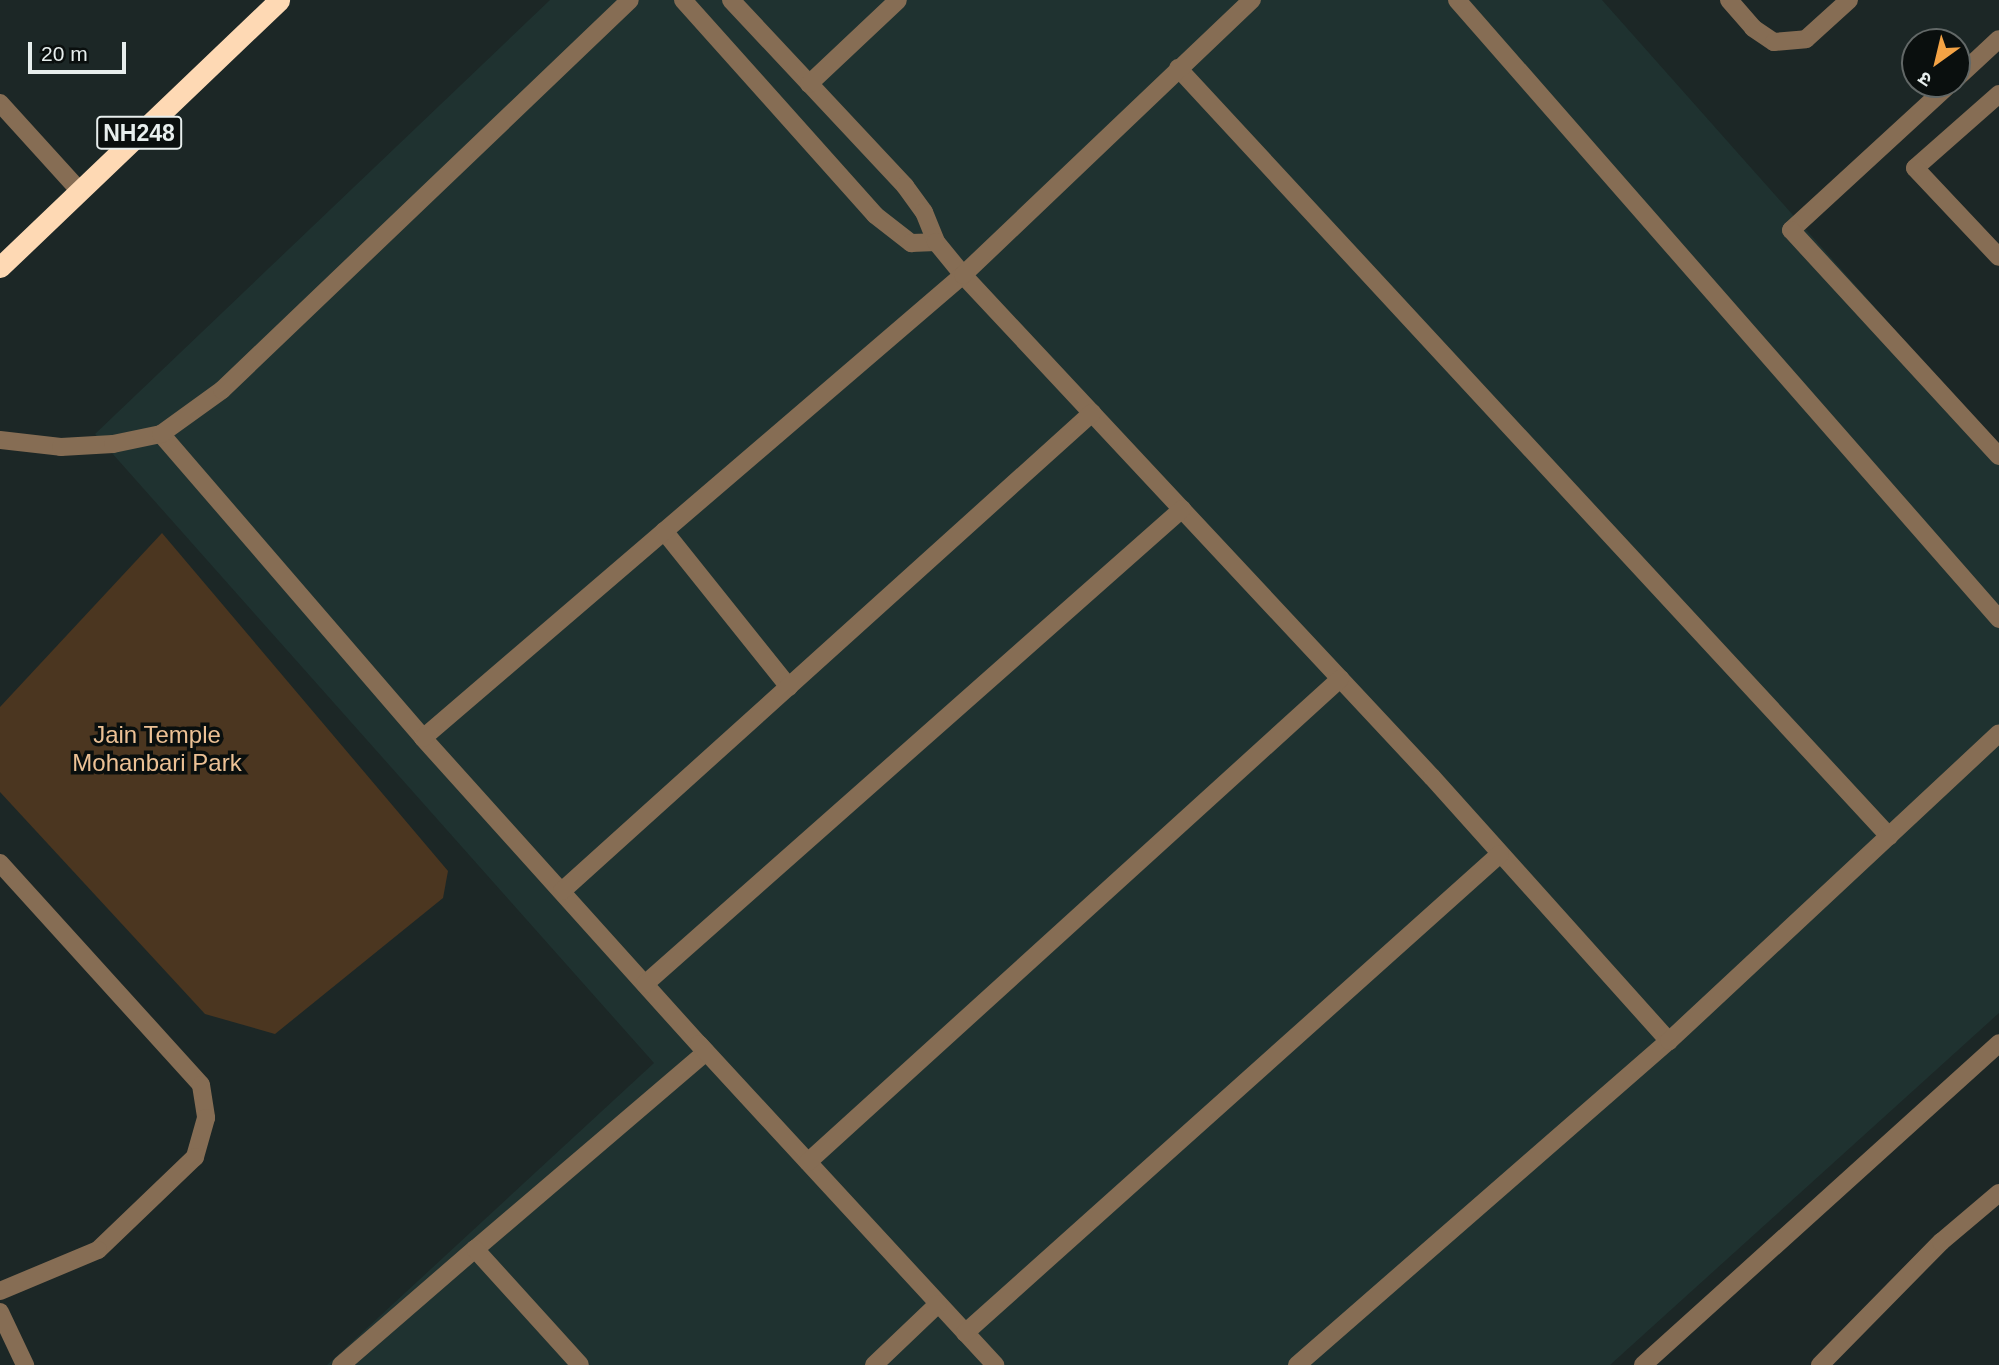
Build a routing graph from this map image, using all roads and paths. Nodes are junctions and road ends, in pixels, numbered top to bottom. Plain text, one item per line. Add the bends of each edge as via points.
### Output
1 (279, 0) edge
2 (630, 0) edge
3 (683, 0) edge
4 (731, 0) edge
5 (898, 0) edge
6 (1457, 0) edge
7 (1729, 0) edge
8 (1849, 0) edge
9 (1242, 3) edge
10 (1999, 39) edge
11 (1971, 65) edge
12 (1178, 68) junction
13 (809, 84) junction
14 (1999, 94) edge
15 (1935, 98) edge
16 (0, 103) edge
17 (79, 190) junction
18 (936, 242) junction
19 (1999, 256) edge
20 (0, 267) edge
21 (963, 275) junction
22 (1092, 413) junction
23 (161, 434) junction
24 (0, 440) edge
25 (1999, 456) edge
26 (1182, 509) junction
27 (664, 531) junction
28 (1999, 620) edge
29 (1340, 679) junction
30 (789, 687) junction
31 (1999, 733) edge
32 (423, 737) junction
33 (1889, 836) junction
34 (1500, 854) junction
35 (0, 863) edge
36 (562, 891) junction
37 (645, 985) junction
38 (690, 1035) junction
39 (1669, 1041) junction
40 (1999, 1043) edge
41 (808, 1162) junction
42 (1999, 1193) edge
43 (475, 1249) junction
44 (0, 1291) edge
45 (938, 1304) junction
46 (0, 1312) edge
47 (965, 1333) junction
48 (25, 1365) edge
49 (341, 1365) edge
50 (580, 1365) edge
51 (874, 1365) edge
52 (995, 1365) edge
53 (1297, 1365) edge
54 (1643, 1365) edge
55 (1820, 1365) edge

1 - 17 highway, NH248
2 - 23 street via 222,390
3 - 18 street via 875,215 911,243
4 - 13 street
5 - 13 street
6 - 28 street
7 - 8 street via 1753,28 1774,42 1806,40
9 - 12 street
10 - 11 street
12 - 21 street
12 - 33 street
13 - 18 street via 905,186 924,212
14 - 19 street via 1915,168
15 - 25 street via 1791,230
16 - 17 street
17 - 20 highway, NH248
18 - 21 street
21 - 22 street
21 - 27 street
22 - 26 street
22 - 30 street
23 - 24 street via 113,444 61,447
23 - 32 street
26 - 29 street
26 - 37 street
27 - 30 street
27 - 32 street
29 - 34 street
29 - 41 street
30 - 36 street
31 - 33 street
32 - 36 street
33 - 39 street
34 - 39 street
34 - 47 street
35 - 44 street via 201,1085 206,1118 195,1157 97,1250
36 - 37 street
37 - 38 street
38 - 41 street
38 - 43 street via 706,1052
39 - 53 street
40 - 54 street
41 - 45 street
42 - 55 street via 1941,1242
43 - 49 street
43 - 50 street
45 - 47 street
45 - 51 street
46 - 48 street
47 - 52 street

